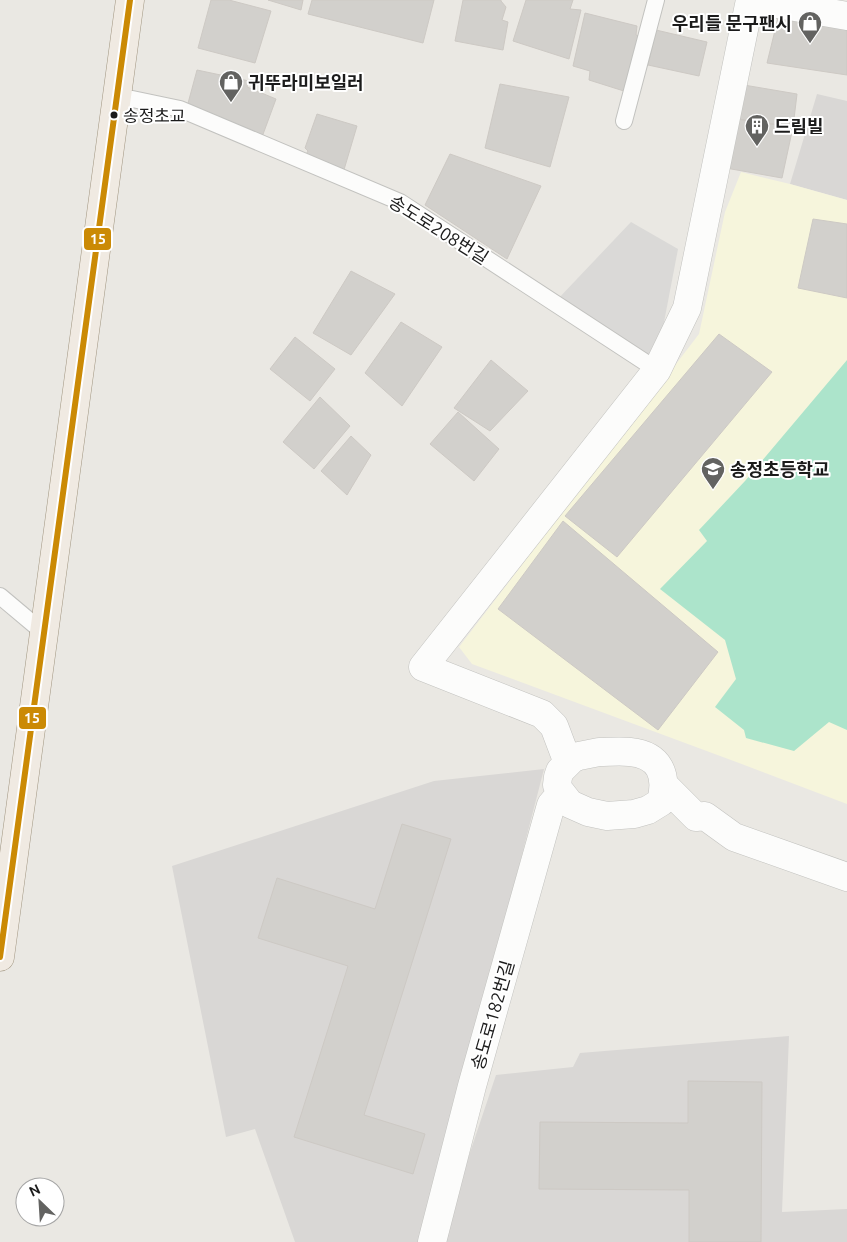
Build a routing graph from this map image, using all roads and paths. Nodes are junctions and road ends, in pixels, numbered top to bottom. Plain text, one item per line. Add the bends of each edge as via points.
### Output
1 (130, 0) edge
2 (656, 0) edge
3 (750, 0) edge
4 (755, 0) edge
5 (847, 16) edge
6 (118, 96) junction
7 (624, 121) dead end
8 (657, 370) junction
9 (0, 596) edge
10 (44, 633) junction
11 (568, 763) junction
12 (664, 785) junction
13 (561, 793) junction
14 (847, 877) edge
15 (0, 957) edge
16 (432, 1242) edge

1 - 6 main road
2 - 7 lane
3 - 8 street via 687,308
4 - 5 street
6 - 8 lane, 송도로208번길 via 180,110 400,202
6 - 10 main road
8 - 11 street via 423,667 542,714 554,726
9 - 10 lane
10 - 15 main road
11 - 12 street via 579,756 599,752 630,752 657,763
11 - 13 street via 558,777
12 - 13 street via 661,802 634,814 607,816 588,812 570,804
12 - 14 street via 696,817 705,816 734,837
13 - 16 street, 송도로182번길 via 551,805

